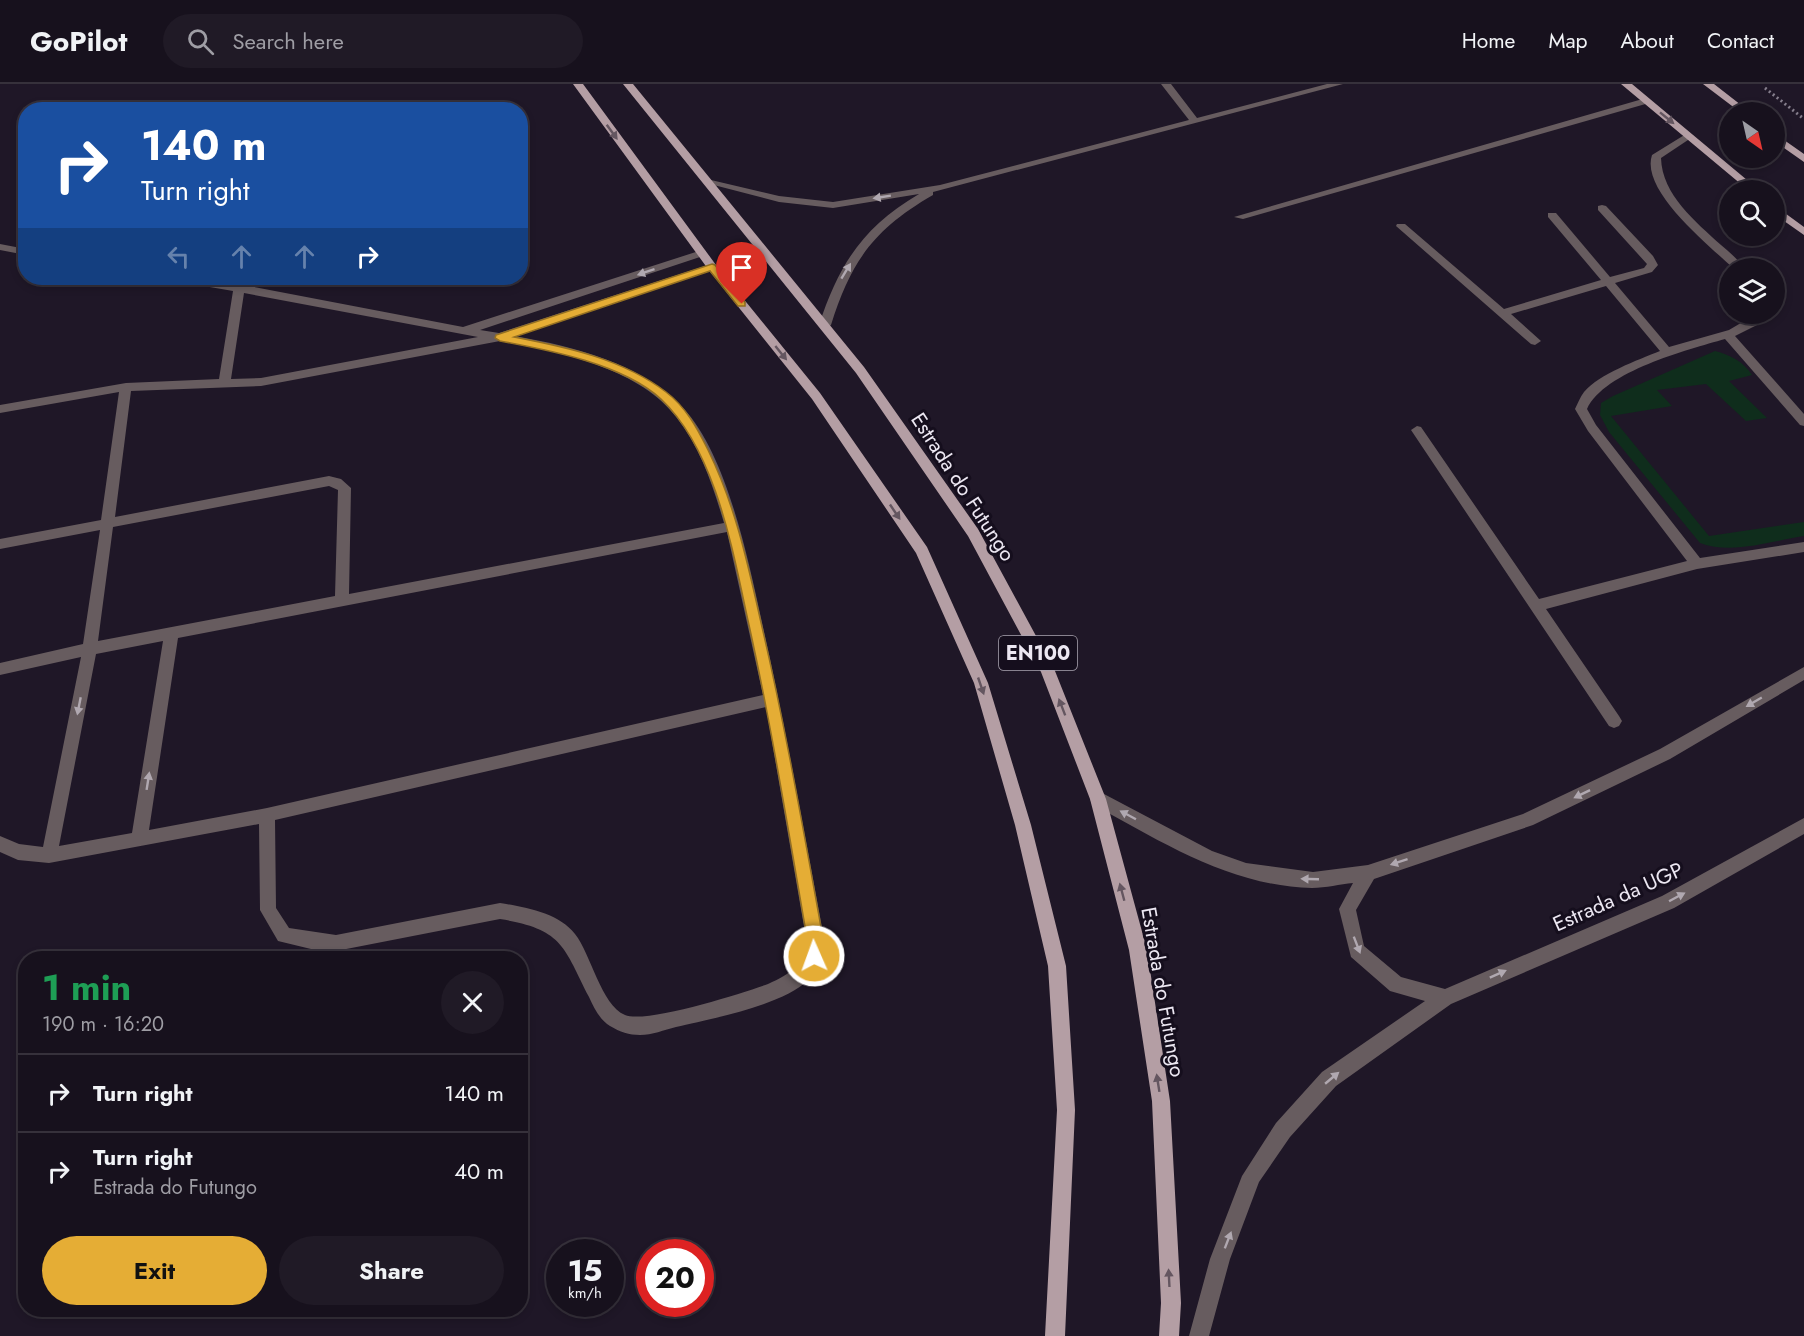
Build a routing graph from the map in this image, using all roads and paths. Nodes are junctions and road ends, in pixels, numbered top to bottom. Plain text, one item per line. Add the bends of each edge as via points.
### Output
1 (578, 84) edge
2 (628, 84) edge
3 (1166, 84) edge
4 (1338, 84) edge
5 (1626, 84) edge
6 (1708, 84) edge
7 (1760, 84) edge
8 (1646, 101) junction
9 (1732, 102) edge
10 (1804, 119) edge
11 (1195, 121) junction
12 (1689, 136) junction
13 (1785, 144) edge
14 (1804, 159) edge
15 (1742, 180) edge
16 (711, 183) junction
17 (940, 188) junction
18 (1602, 208) dead end
19 (1552, 215) dead end
20 (1239, 217) dead end
21 (1785, 217) edge
22 (1401, 226) dead end
23 (1804, 232) edge
24 (0, 247) edge
25 (18, 250) edge
26 (702, 253) junction
27 (1729, 258) edge
28 (712, 267) junction
29 (1608, 282) junction
30 (220, 285) edge
31 (239, 288) junction
32 (1502, 313) junction
33 (1748, 324) edge
34 (825, 325) junction
35 (463, 331) junction
36 (1727, 334) junction
37 (500, 338) junction
38 (1535, 341) dead end
39 (437, 349) junction
40 (1667, 352) junction
41 (225, 385) junction
42 (126, 387) junction
43 (0, 409) edge
44 (1804, 422) edge
45 (1417, 430) dead end
46 (108, 522) junction
47 (733, 526) junction
48 (0, 544) edge
49 (1804, 547) edge
50 (1698, 564) junction
51 (342, 601) junction
52 (1536, 606) junction
53 (171, 635) junction
54 (90, 649) junction
55 (0, 669) edge
56 (1804, 673) edge
57 (772, 699) junction
58 (1614, 721) dead end
59 (1098, 799) junction
60 (267, 815) junction
61 (1804, 825) edge
62 (139, 839) junction
63 (0, 844) edge
64 (49, 855) junction
65 (1368, 873) junction
66 (1445, 998) junction
67 (1055, 1336) edge
68 (1169, 1336) edge
69 (1199, 1336) edge

1 -> 26 main road, EN100
2 - 16 main road, Estrada do Futungo / EN100
3 - 11 street
4 - 11 street
5 - 8 main road
6 - 9 main road
7 - 10 path
8 -> 12 main road
8 - 20 street
11 - 17 street
12 - 15 main road
12 - 27 street via 1656,158 1656,174 1690,219
13 - 14 main road
17 -> 16 street via 833,205 780,199
16 - 34 main road, Estrada do Futungo / EN100
34 -> 17 street via 835,289 872,231 903,207
18 - 29 street via 1653,265
19 - 29 street
21 - 23 main road
22 - 32 street
24 - 25 street
26 - 28 main road, EN100
26 -> 35 street
28 - 37 street
28 -> 67 main road, EN100 via 816,396 922,551 981,683 1023,825 1057,966 1066,1110
29 - 32 street
29 - 40 street
30 - 31 street
31 - 35 street
31 - 41 street
32 - 38 street
33 - 36 street
59 -> 34 main road, Estrada do Futungo / EN100 via 1048,671 974,532
35 - 37 street
35 - 39 street
36 - 40 street
36 - 44 street
37 - 39 street
37 - 47 street via 564,350 631,375 663,395 687,421 715,476
39 - 41 street via 261,382
40 - 50 street via 1600,385 1588,395 1581,409
41 - 42 street
42 - 43 street
42 - 46 street
45 - 52 street
46 - 48 street
46 - 51 street via 336,482 345,488
46 - 54 street
47 - 51 street
47 - 57 street
49 - 50 street
50 - 52 street
51 - 53 street
52 - 58 street
53 - 54 street
62 -> 53 street
54 - 55 street
54 -> 64 street
56 -> 65 street via 1665,754 1527,820
57 - 60 street
57 - 60 street via 815,938 814,956 801,976 775,991 642,1026 625,1025 613,1018 569,939 526,915 500,911 336,943 284,935 268,910
65 -> 59 street via 1313,880 1246,871 1207,857
68 -> 59 main road, Estrada do Futungo / EN100 via 1171,1303 1161,1101 1138,950
60 - 62 street
66 -> 61 street, Estrada da UGP via 1668,902
62 - 64 street
63 - 64 street via 18,852
65 -> 66 street via 1347,909 1357,951 1396,986
69 -> 66 street, Estrada da UGP via 1220,1259 1252,1176 1283,1130 1329,1079

